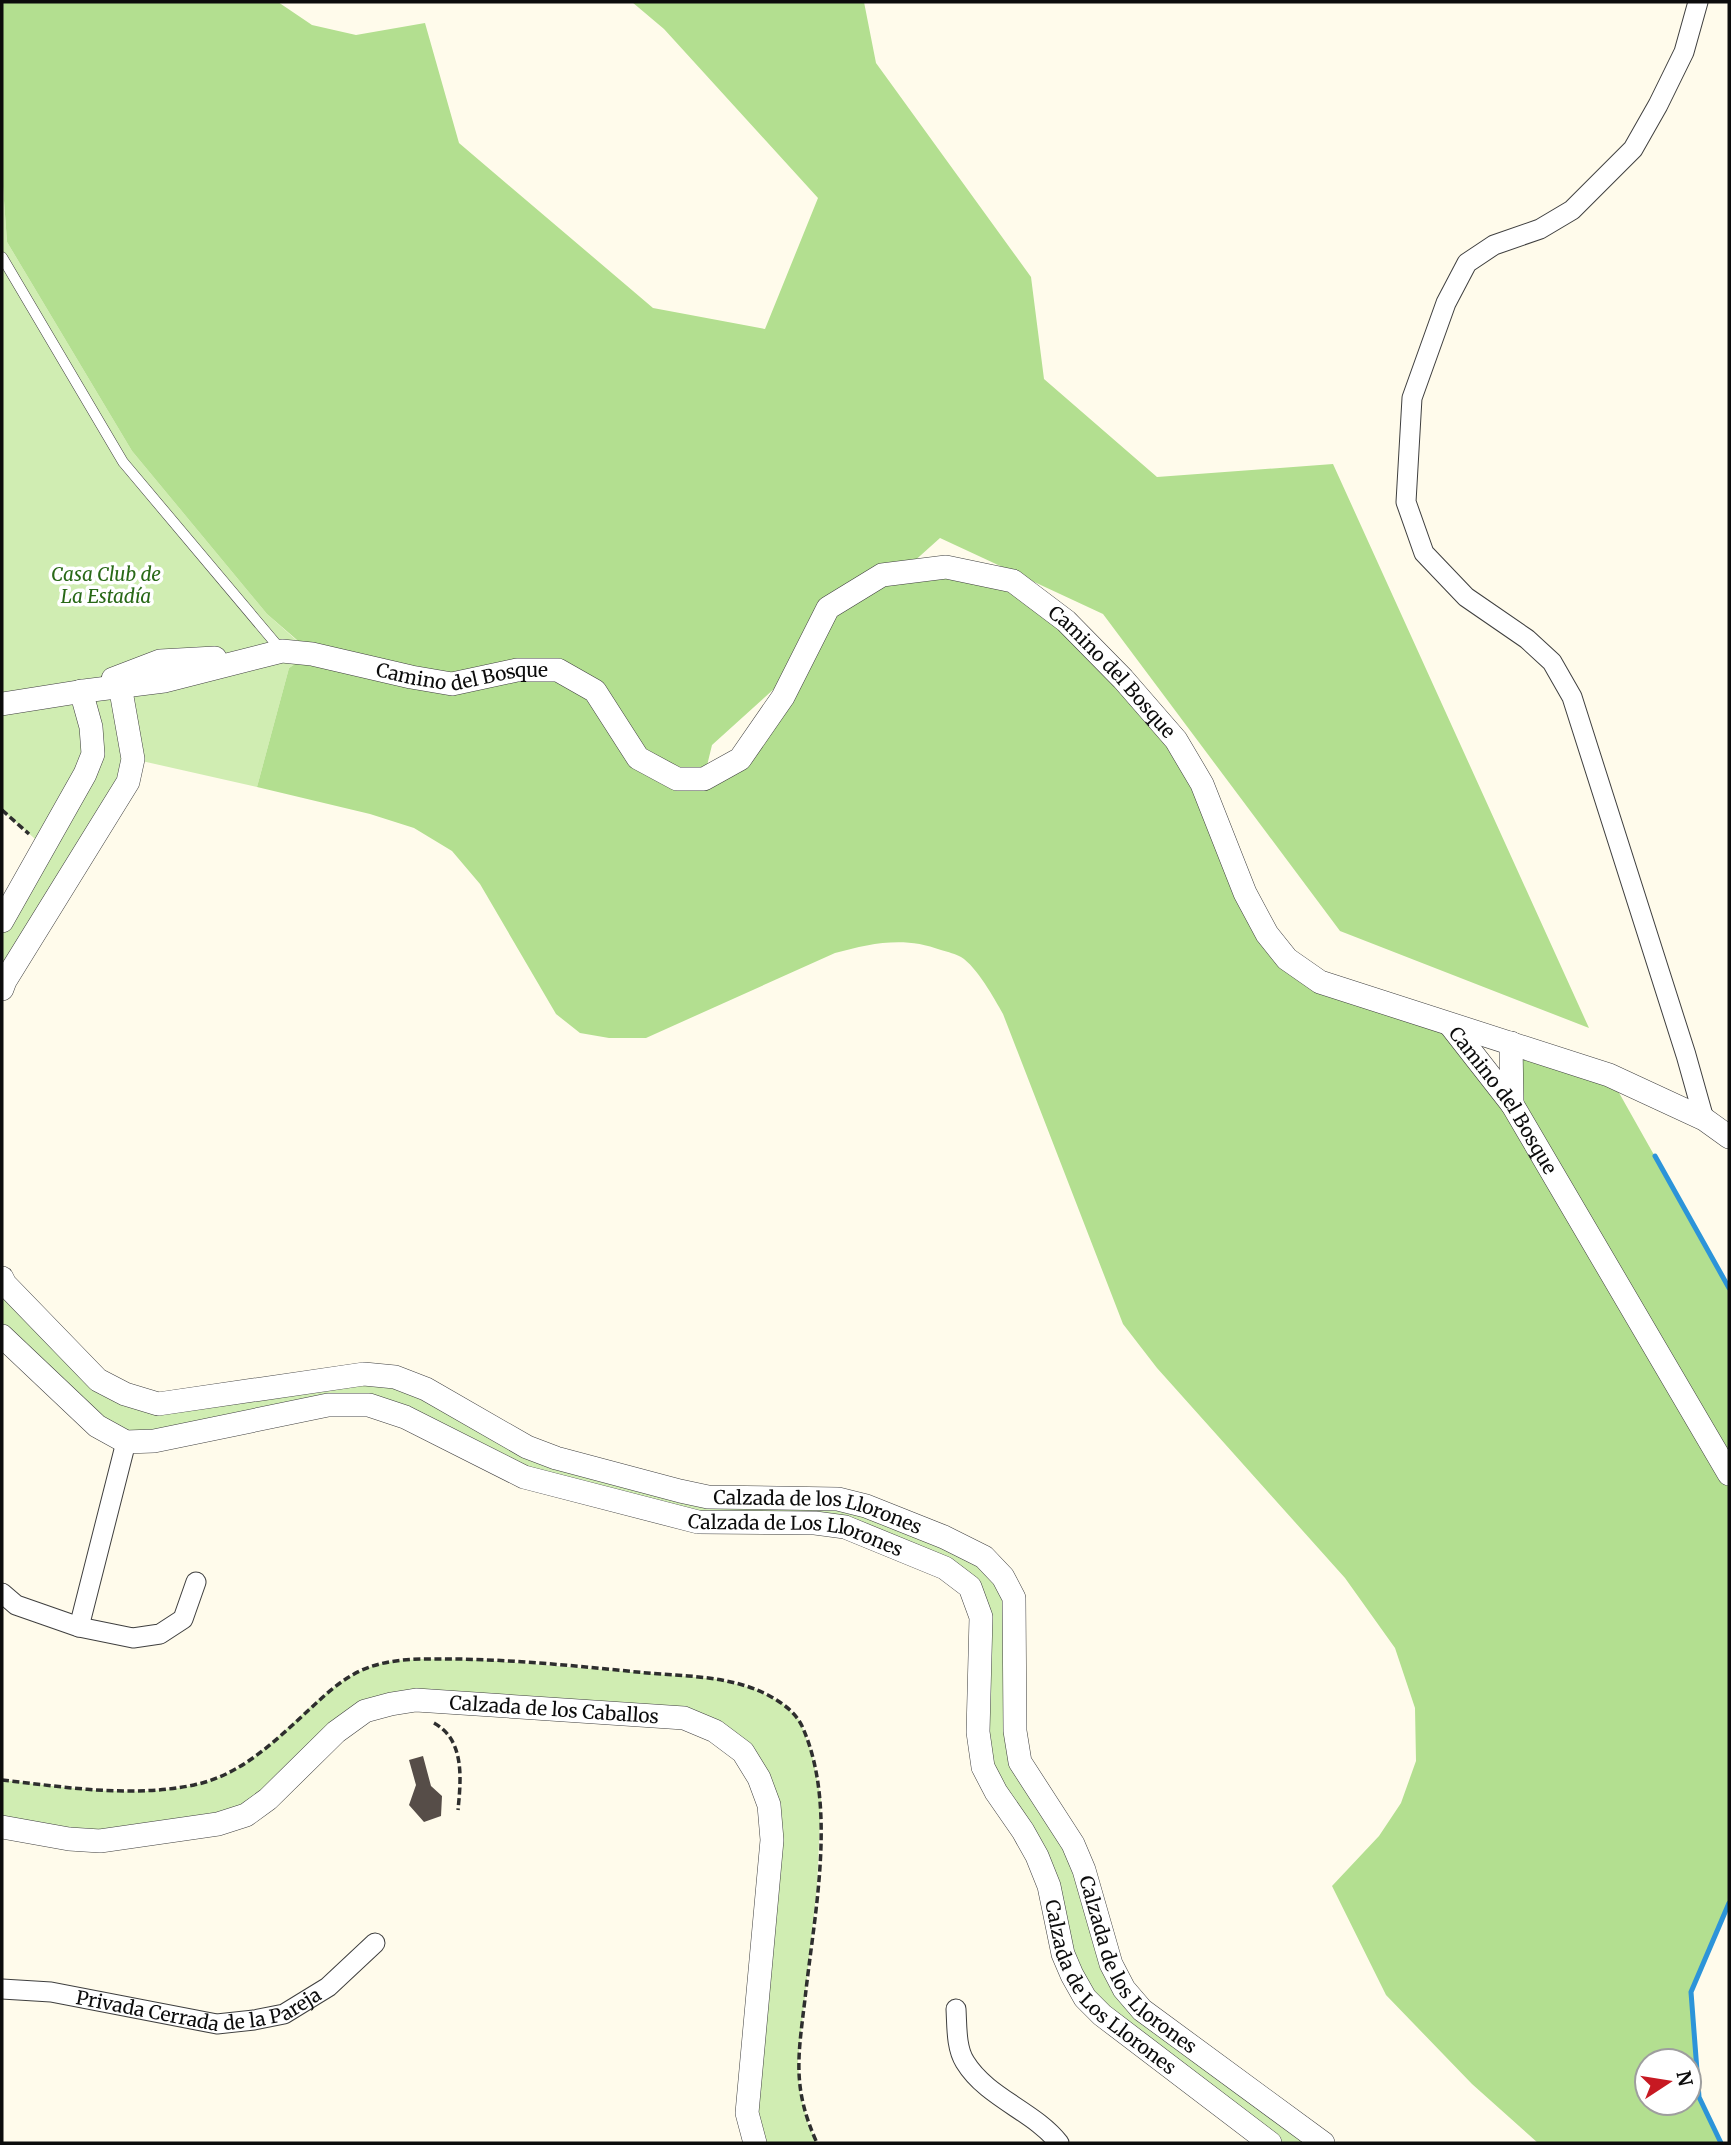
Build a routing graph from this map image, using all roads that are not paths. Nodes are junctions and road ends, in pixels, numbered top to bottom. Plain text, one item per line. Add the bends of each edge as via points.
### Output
1 (1698, 2) edge
2 (2, 257) edge
3 (271, 653) junction
4 (83, 691) junction
5 (121, 691) junction
6 (2, 704) edge
7 (2, 921) edge
8 (2, 989) edge
9 (1451, 1026) junction
10 (1511, 1043) junction
11 (1512, 1104) junction
12 (1704, 1119) junction
13 (1729, 1137) edge
14 (2, 1278) edge
15 (2, 1336) edge
16 (263, 1389) junction
17 (268, 1418) junction
18 (126, 1442) junction
19 (1729, 1474) edge
20 (196, 1582) dead end
21 (2, 1593) edge
22 (79, 1627) junction
23 (2, 1826) edge
24 (375, 1942) dead end
25 (2, 1989) edge
26 (957, 2009) dead end
27 (755, 2143) edge
28 (1059, 2143) edge
29 (1270, 2143) edge
30 (1323, 2143) edge

1 - 12 street via 1684,52 1633,149 1572,210 1466,263 1446,303 1412,398 1406,502 1424,553 1466,597 1552,662 1572,697
2 - 3 lane via 123,462
3 - 4 street, Camino del Bosque via 160,661
3 - 5 street, Camino del Bosque via 166,690
3 - 9 street, Camino del Bosque via 312,654 452,684 517,670 558,670 596,691 638,758 677,779 704,779 740,759 783,697 828,608 881,575 946,567 1013,580 1066,621 1176,740 1202,784 1245,893 1267,934 1287,958 1320,982
4 - 5 street, Camino del Bosque
4 - 6 street, Camino del Bosque
4 - 7 street via 93,754
5 - 8 street via 134,759 128,782
9 - 10 street
9 - 11 street, Camino del Bosque
10 - 11 street
10 - 12 street via 1609,1075
11 - 19 street, Camino del Bosque
12 - 13 street
14 - 16 street, Calzada de los Llorones via 98,1380 125,1394 158,1404
15 - 18 street via 97,1426
16 - 17 street
16 - 30 street, Calzada de los Llorones via 364,1374 395,1377 556,1458 708,1497 838,1499 944,1537 984,1558 1003,1577 1014,1598 1015,1731 1020,1762 1073,1844 1111,1964 1124,1989 1142,2010
17 - 18 street, Calzada de Los Llorones via 154,1441
17 - 29 street, Calzada de Los Llorones via 328,1405 369,1405 405,1416 524,1477 698,1522 815,1523 845,1528 945,1567 970,1587 981,1617 978,1732 983,1766 1037,1856 1072,1975 1102,2015
18 - 22 street
20 - 22 street via 183,1619 160,1634 133,1638
21 - 22 street via 16,1605
23 - 27 street, Calzada de los Caballos via 100,1841 218,1824 246,1815 336,1732 365,1711 391,1703 416,1700 684,1718 715,1731 743,1752 769,1805 772,1840 747,2113
24 - 25 street, Privada Cerrada de la Pareja via 328,1987 284,2014 254,2020 217,2024 51,1992
26 - 28 street via 957,2036 964,2062 990,2090 1027,2114

